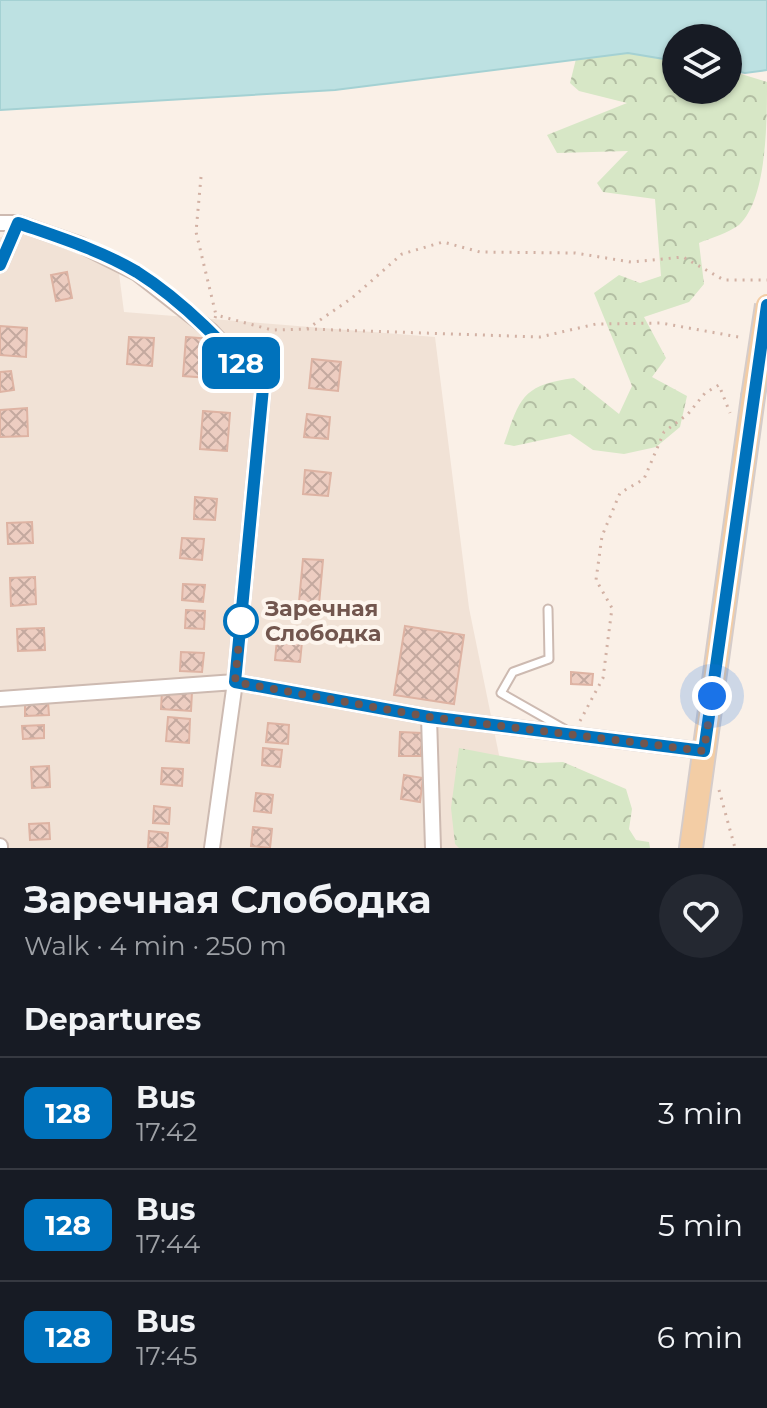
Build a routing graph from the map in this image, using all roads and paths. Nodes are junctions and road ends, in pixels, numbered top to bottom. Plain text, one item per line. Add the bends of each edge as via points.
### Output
1 (201, 177) dead end
2 (0, 223) edge
3 (18, 223) junction
4 (0, 265) edge
5 (767, 280) edge
6 (767, 305) edge
7 (216, 315) junction
8 (307, 329) junction
9 (211, 331) junction
10 (745, 338) dead end
11 (730, 413) dead end
12 (548, 609) dead end
13 (235, 682) junction
14 (0, 699) edge
15 (429, 717) junction
16 (571, 734) junction
17 (704, 751) junction
18 (719, 789) dead end
19 (212, 848) edge
20 (433, 848) edge
21 (691, 848) edge
22 (735, 848) edge

1 - 7 path via 196,232
2 - 3 street
3 - 4 street
3 - 9 street via 81,245 137,273
5 - 8 path via 724,280 683,257 631,262 575,253 480,252 443,242 402,254
6 - 17 main road, bridge
7 - 8 path via 272,330
7 - 9 path
8 - 10 path via 540,337 596,324 661,323
9 - 13 street via 263,388
11 - 16 path via 719,385 705,393 664,432 644,479 620,493 602,536 596,580 612,608 603,678
12 - 16 lane via 549,659 513,672 501,693
13 - 14 street
13 - 15 street
13 - 19 street
15 - 16 street
15 - 20 street
16 - 17 street
17 - 21 main road
18 - 22 path

